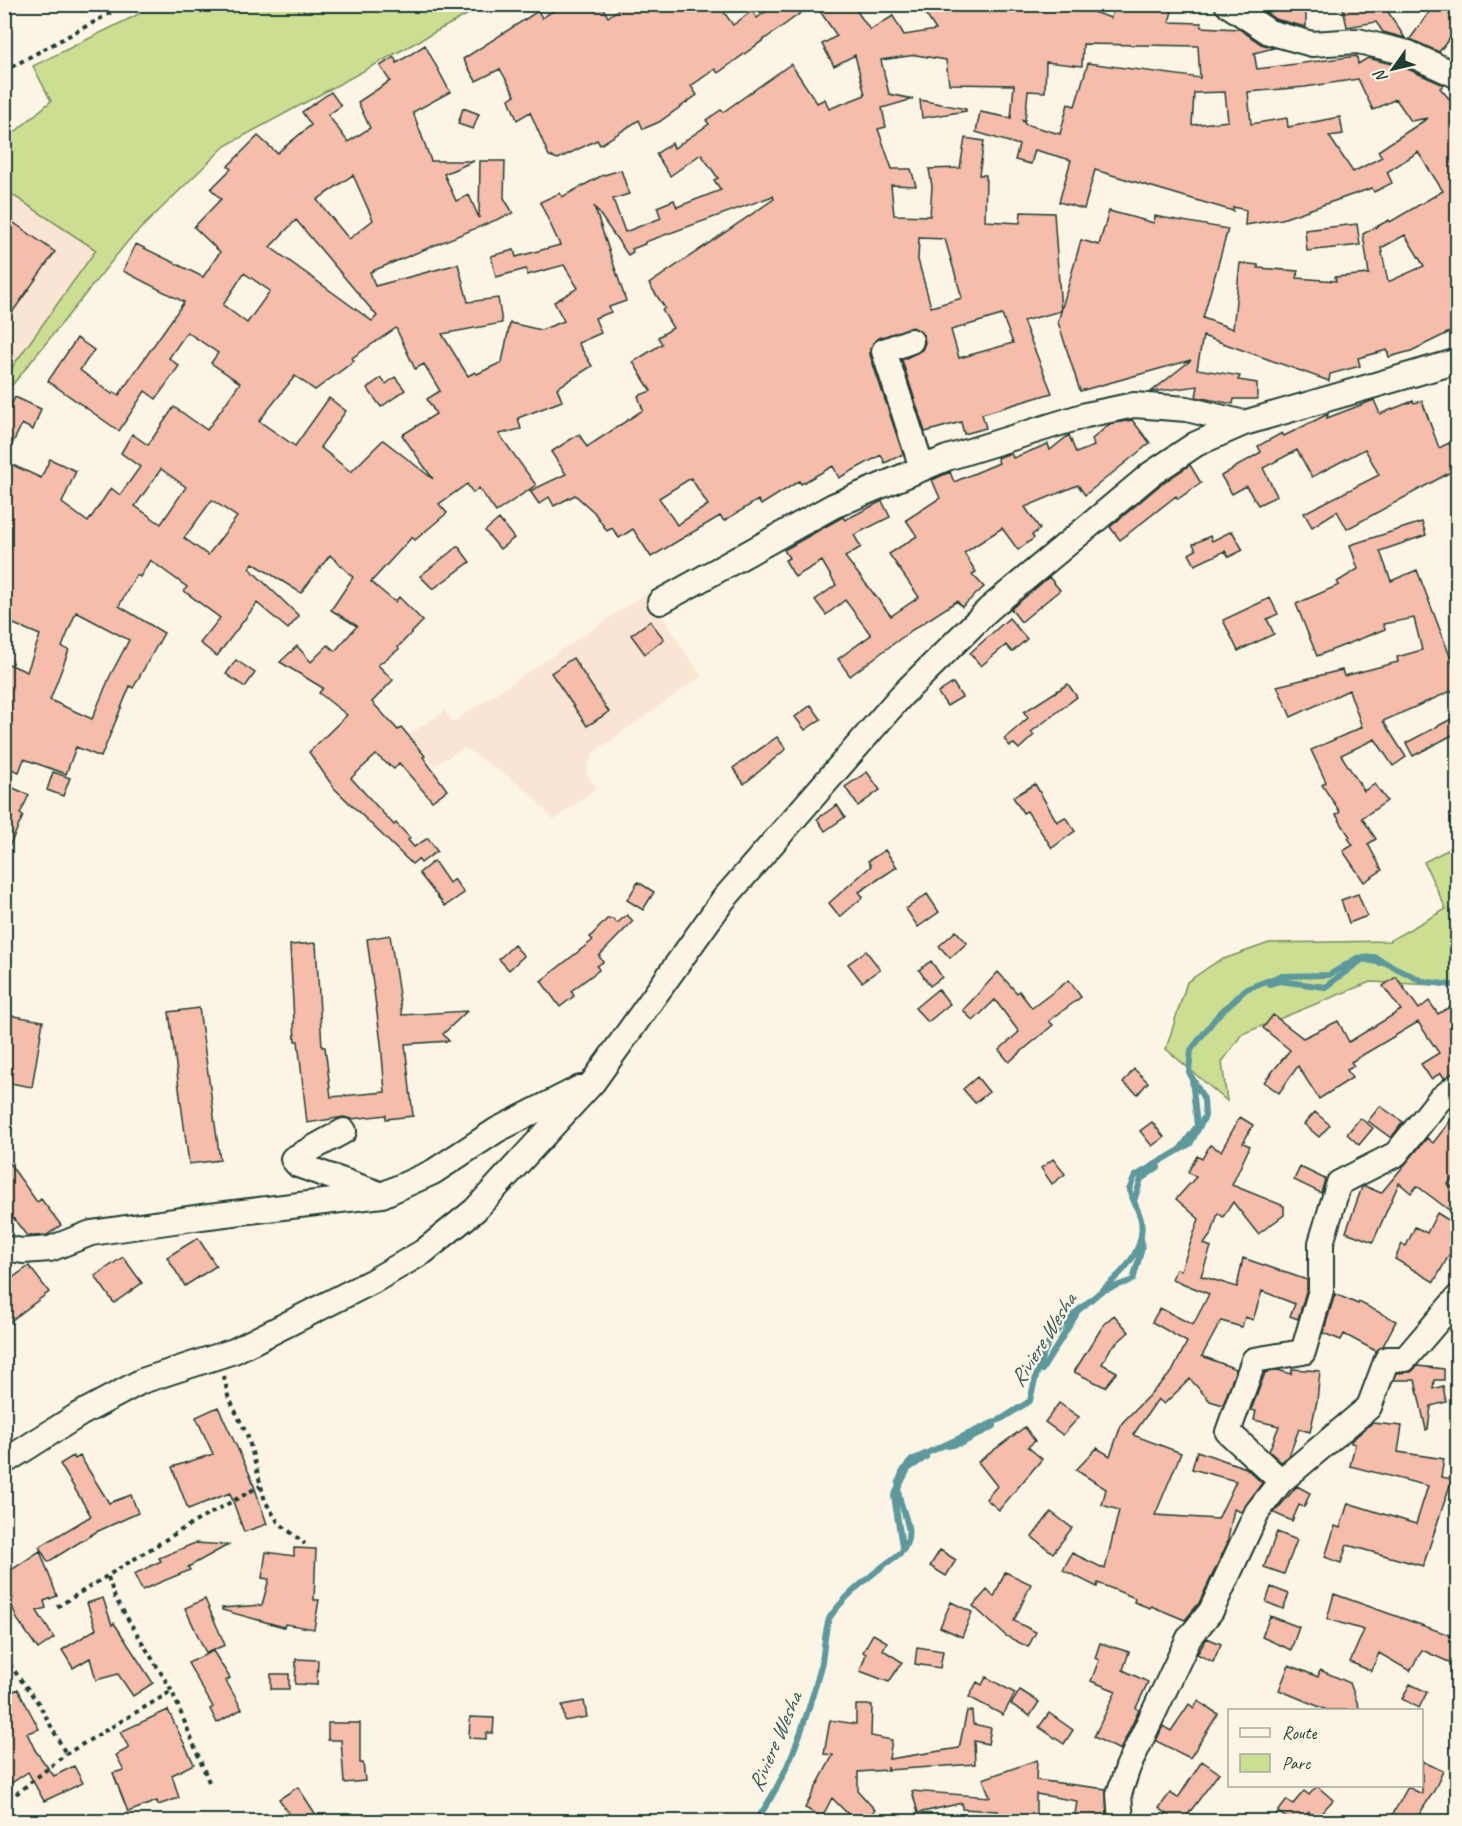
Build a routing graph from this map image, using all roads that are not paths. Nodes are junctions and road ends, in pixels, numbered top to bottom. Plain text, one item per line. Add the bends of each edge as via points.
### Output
1 (1227, 4) edge
2 (1458, 76) edge
3 (911, 341) dead end
4 (1458, 361) edge
5 (1244, 423) junction
6 (922, 468) junction
7 (660, 602) dead end
8 (593, 1082) junction
9 (1458, 1084) edge
10 (344, 1131) dead end
11 (382, 1195) junction
12 (4, 1248) edge
13 (1458, 1297) edge
14 (4, 1462) edge
15 (1281, 1481) junction
16 (1121, 1821) edge

1 - 2 street via 1269,32 1312,44 1358,41 1408,53
3 - 6 street via 884,351
4 - 5 street
5 - 6 street via 1187,409 1134,405 1086,415
5 - 8 street via 1196,444 1151,474 989,609 901,696 723,900
6 - 7 street via 833,506
8 - 11 street via 496,1130 433,1172
8 - 14 street via 482,1203 423,1252 234,1351 142,1381
9 - 15 street via 1439,1100 1396,1154 1339,1183 1321,1243 1321,1290 1303,1352 1254,1360 1228,1432
10 - 11 street via 293,1159 298,1165
11 - 12 street via 91,1233 50,1249
13 - 15 street via 1405,1359 1387,1359 1369,1407
15 - 16 street via 1257,1512 1211,1611 1189,1638 1158,1700 1119,1794

